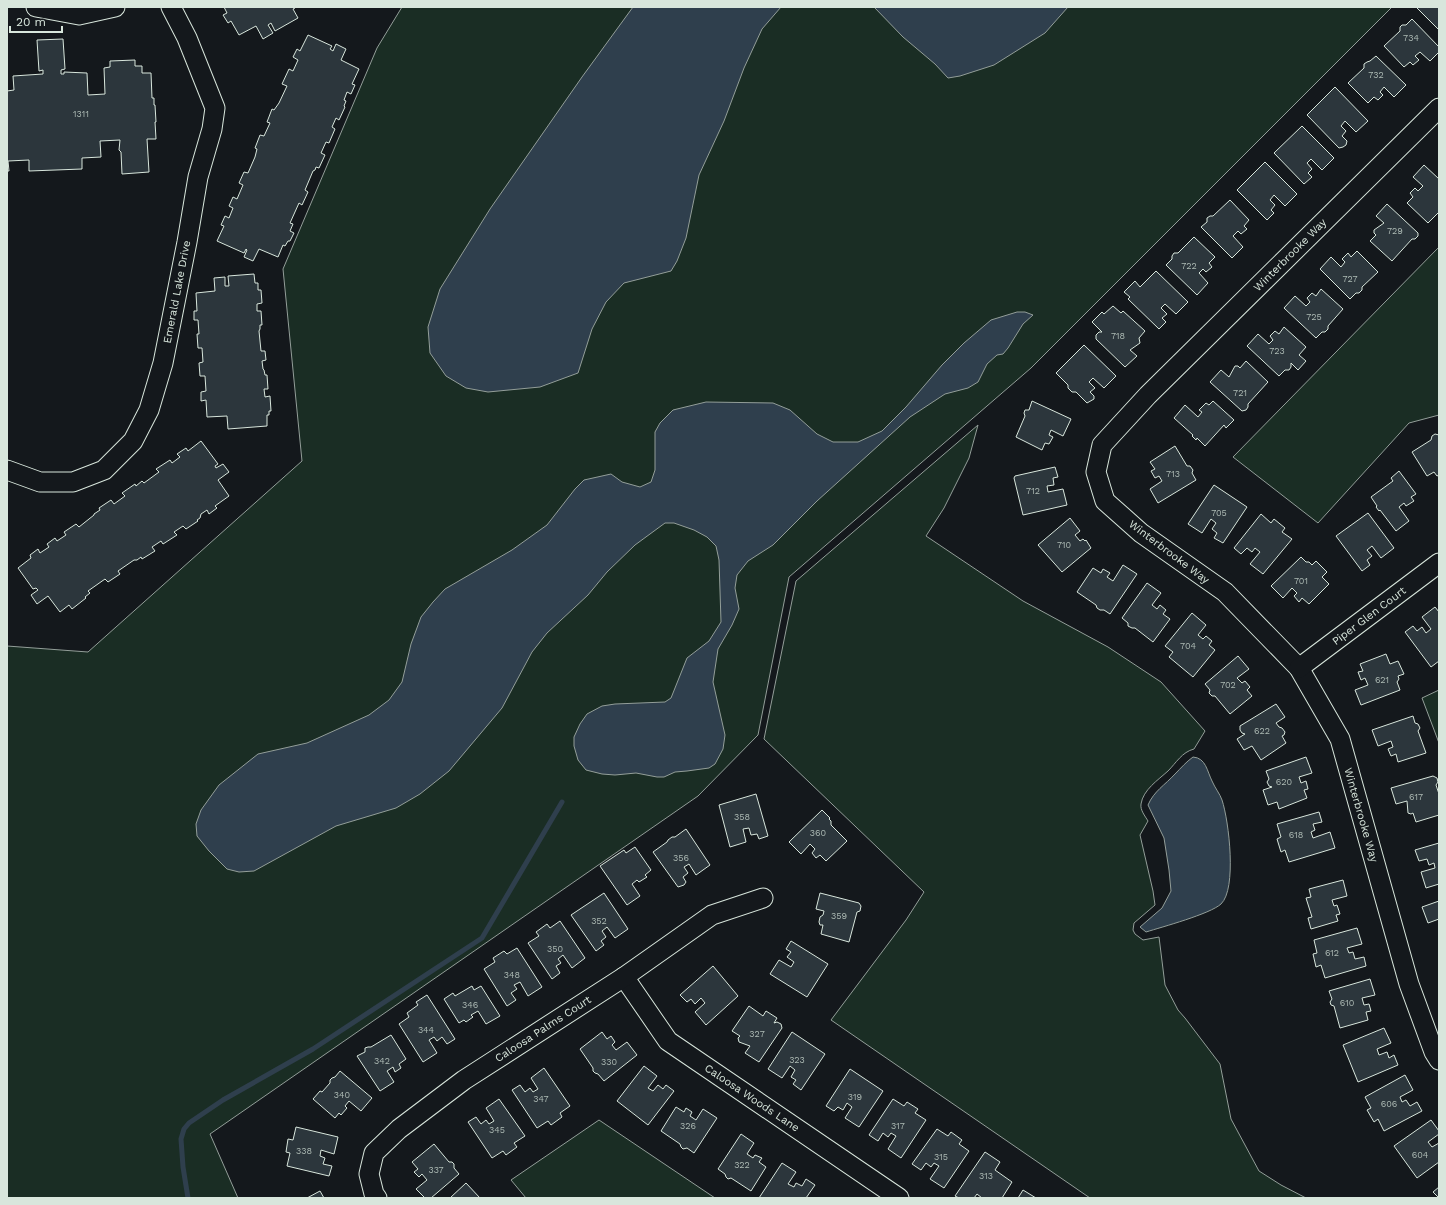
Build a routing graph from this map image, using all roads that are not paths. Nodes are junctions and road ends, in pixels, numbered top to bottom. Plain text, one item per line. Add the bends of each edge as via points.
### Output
1 (36, 7) edge
2 (115, 7) edge
3 (171, 7) edge
4 (1439, 108) edge
5 (7, 470) edge
6 (1439, 563) edge
7 (1298, 668) junction
8 (763, 898) dead end
9 (624, 978) junction
10 (1439, 1060) edge
11 (377, 1198) edge
12 (899, 1198) edge

1 - 2 street via 79,15
3 - 5 street, Emerald Lake Drive via 187,38 215,108 212,129 198,177 163,363 149,410 134,441 104,470 73,482 40,482
4 - 7 street, Winterbrooke Way via 1148,395 1102,445 1096,472 1105,501 1142,533 1225,592
6 - 7 street, Piper Glen Court
7 - 10 street, Winterbrooke Way via 1340,739 1409,984
8 - 9 street, Caloosa Palms Court via 712,914
9 - 11 street, Caloosa Palms Court via 464,1080 399,1129 374,1153 369,1174
9 - 12 street, Caloosa Woods Lane via 668,1041

